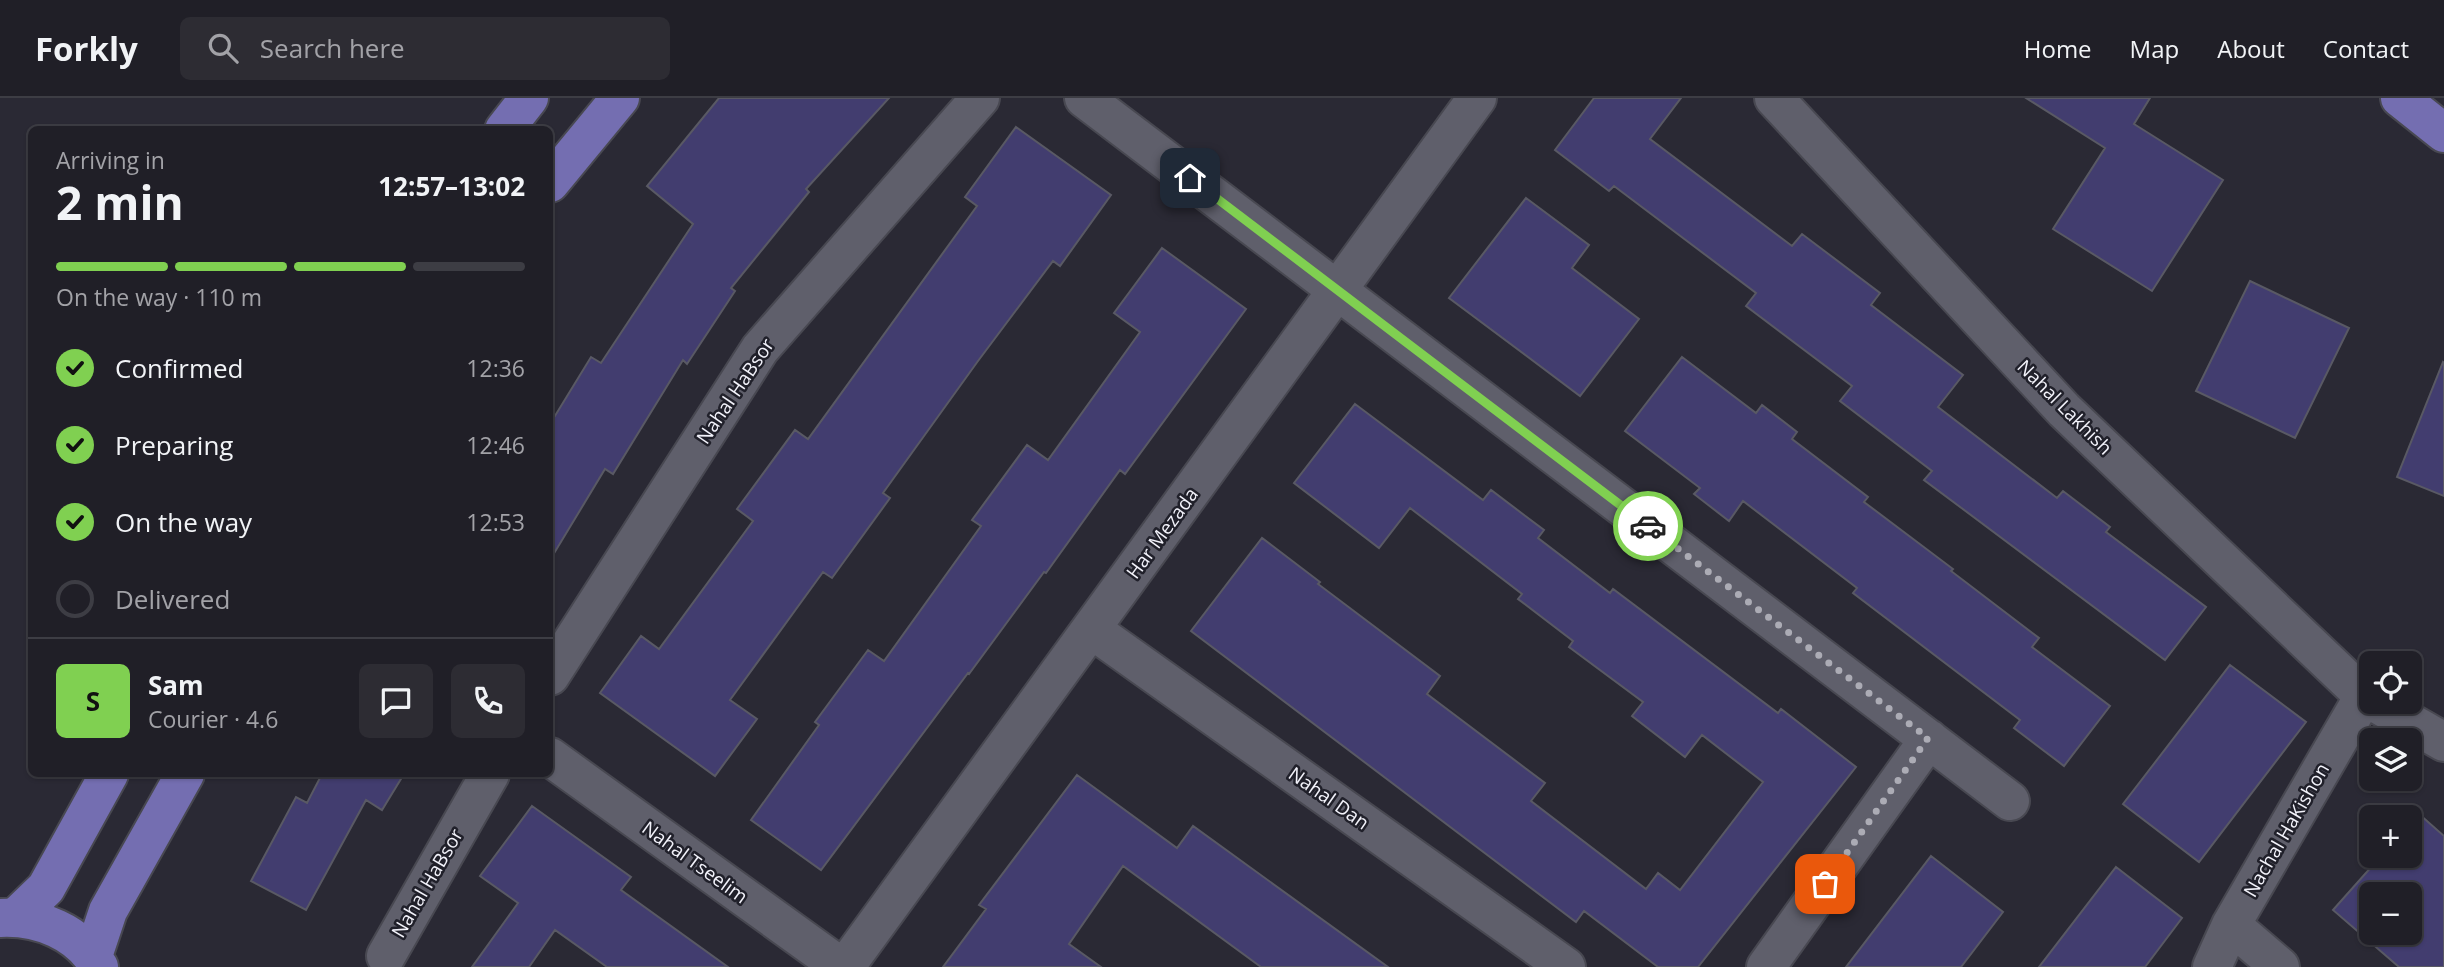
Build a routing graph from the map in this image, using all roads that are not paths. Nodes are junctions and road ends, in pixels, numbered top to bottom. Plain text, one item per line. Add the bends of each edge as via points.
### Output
1 (529, 98) edge
2 (620, 98) edge
3 (980, 98) edge
4 (1084, 98) edge
5 (1478, 98) edge
6 (1774, 98) edge
7 (2400, 98) edge
8 (507, 126) edge
9 (2444, 132) edge
10 (553, 179) edge
11 (1338, 290) junction
12 (1091, 629) junction
13 (553, 671) edge
14 (2359, 689) edge
15 (2361, 714) edge
16 (2396, 714) edge
17 (1928, 738) junction
18 (2444, 742) edge
19 (553, 759) edge
20 (107, 777) edge
21 (183, 777) edge
22 (488, 777) edge
23 (2010, 801) dead end
24 (8, 917) edge
25 (2231, 925) junction
26 (386, 956) dead end
27 (96, 962) edge
28 (843, 967) edge
29 (1566, 967) edge
30 (1766, 967) edge
31 (2212, 967) edge
32 (2280, 967) edge

1 - 8 main road
2 - 10 main road
3 - 13 street, Nahal HaBsor via 760,349
4 - 11 street
5 - 11 street, Har Mezada
6 - 14 street, Nahal Lakhish via 2064,410
7 - 9 main road
11 - 12 street, Har Mezada
11 - 17 street
12 - 28 street, Har Mezada
12 - 29 street, Nahal Dan
15 - 25 street, Nachal HaKishon
16 - 18 street, Nahal Lakhish
17 - 23 street
17 - 30 street
19 - 28 street, Nahal Tseelim
20 - 24 main road via 46,888
21 - 27 main road via 108,911
22 - 26 street, Nahal HaBsor
24 - 27 main road via 45,922 72,936
25 - 31 street, Nachal HaKishon
25 - 32 street

